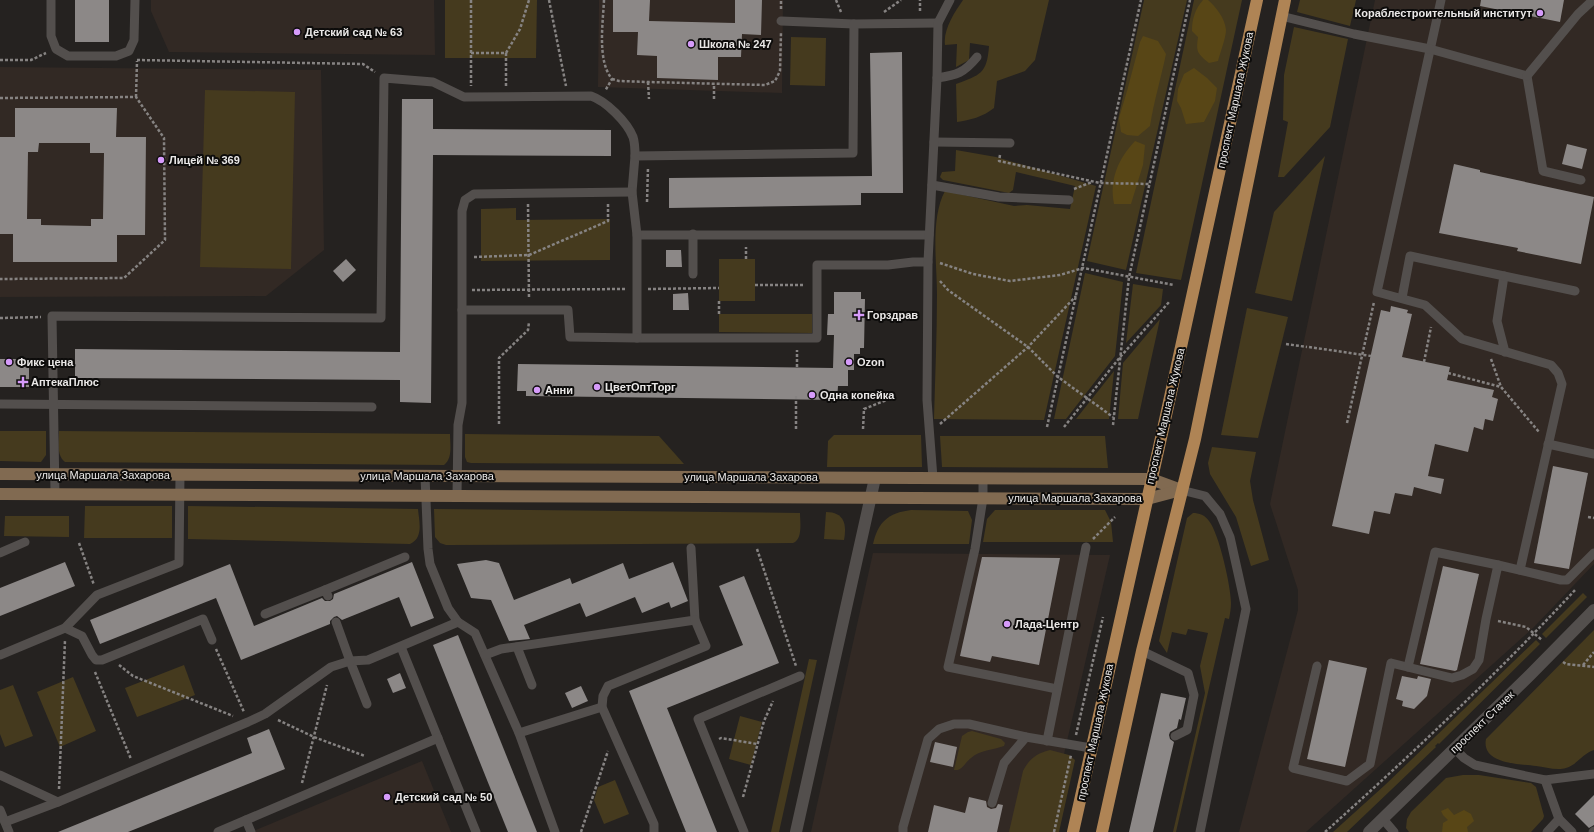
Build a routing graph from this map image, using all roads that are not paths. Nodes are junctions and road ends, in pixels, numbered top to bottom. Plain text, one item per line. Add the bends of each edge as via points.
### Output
1 (51, 0) edge
2 (135, 0) edge
3 (950, 0) edge
4 (1256, 0) edge
5 (1285, 0) edge
6 (1441, 0) edge
7 (1593, 0) edge
8 (1281, 16) junction
9 (781, 21) road end
10 (938, 23) junction
11 (854, 24) junction
12 (1430, 49) junction
13 (977, 57) dead end
14 (1527, 76) junction
15 (937, 78) junction
16 (934, 142) junction
17 (1006, 143) road end
18 (635, 156) junction
19 (1581, 180) dead end
20 (932, 185) junction
21 (632, 192) junction
22 (1069, 200) road end
23 (637, 234) junction
24 (693, 234) junction
25 (929, 235) junction
26 (928, 266) junction
27 (693, 274) dead end
28 (1504, 276) junction
29 (1575, 291) dead end
30 (1402, 298) junction
31 (462, 310) junction
32 (637, 338) junction
33 (1505, 352) junction
34 (0, 404) edge
35 (53, 404) junction
36 (372, 407) dead end
37 (1548, 444) junction
38 (1594, 454) edge
39 (0, 474) edge
40 (55, 475) junction
41 (180, 475) junction
42 (425, 476) junction
43 (457, 476) junction
44 (875, 478) junction
45 (933, 478) junction
46 (984, 478) junction
47 (1151, 479) junction
48 (1181, 490) junction
49 (0, 494) edge
50 (55, 494) junction
51 (180, 495) junction
52 (425, 496) junction
53 (457, 496) junction
54 (871, 498) junction
55 (983, 498) junction
56 (1146, 499) junction
57 (25, 542) dead end
58 (1086, 547) road end
59 (691, 548) dead end
60 (1594, 552) edge
61 (0, 553) edge
62 (405, 557) dead end
63 (1498, 565) junction
64 (1520, 570) junction
65 (1594, 610) edge
66 (265, 614) dead end
67 (695, 620) junction
68 (336, 622) dead end
69 (458, 622) junction
70 (65, 628) junction
71 (212, 640) road end
72 (402, 647) junction
73 (517, 648) junction
74 (1142, 651) junction
75 (0, 655) edge
76 (485, 655) junction
77 (350, 661) junction
78 (1317, 666) dead end
79 (1408, 667) junction
80 (800, 676) road end
81 (532, 685) dead end
82 (1057, 689) junction
83 (367, 704) dead end
84 (602, 707) junction
85 (519, 733) junction
86 (1175, 736) dead end
87 (1026, 737) junction
88 (438, 738) junction
89 (1047, 741) junction
90 (1091, 748) junction
91 (1455, 749) junction
92 (1594, 774) edge
93 (0, 775) edge
94 (1545, 780) junction
95 (58, 802) junction
96 (992, 803) dead end
97 (0, 810) edge
98 (1559, 819) junction
99 (246, 820) junction
100 (1383, 820) junction
101 (5, 822) junction
102 (9, 832) edge
103 (218, 832) edge
104 (251, 832) edge
105 (476, 832) edge
106 (555, 832) edge
107 (654, 832) edge
108 (744, 832) edge
109 (796, 832) edge
110 (903, 832) edge
111 (1073, 832) edge
112 (1102, 832) edge
113 (1200, 832) edge
114 (1369, 832) edge
115 (1394, 832) edge
116 (1547, 832) edge
117 (1572, 832) edge

1 - 2 lane via 51,36 56,49 68,56 116,56 129,51 134,40
3 - 10 lane
4 - 47 main road, проспект Маршала Жукова
5 - 8 main road
6 - 12 lane
7 - 14 lane via 1578,14
8 - 12 lane
8 - 48 main road via 1198,424
9 - 11 lane
10 - 11 lane
10 - 15 lane
11 - 18 lane via 853,153
12 - 14 lane
12 - 30 lane via 1377,292
13 - 15 lane via 956,75
14 - 19 lane via 1543,171
15 - 16 lane
16 - 17 lane
16 - 20 lane
18 - 21 lane
18 - 35 lane via 632,136 626,126 600,99 591,96 464,97 433,82 384,78 381,318 52,316
20 - 22 lane via 999,198
20 - 25 lane
21 - 23 lane
21 - 31 lane via 474,194 465,200 462,211
23 - 24 lane
23 - 32 lane
24 - 25 lane
24 - 27 lane
25 - 26 lane
26 - 32 lane via 913,262 888,265 817,264 818,338
26 - 45 lane via 927,400
28 - 29 lane
28 - 30 lane via 1410,256
28 - 33 lane via 1497,321
30 - 33 lane via 1426,304 1462,339
31 - 32 lane via 568,310 570,337
31 - 43 lane via 462,403 458,425
33 - 37 lane via 1551,365 1558,373 1562,384
34 - 35 lane
35 - 36 lane
35 - 40 lane
37 - 38 lane
37 - 64 lane
39 - 40 street, улица Маршала Захарова
40 - 41 street, улица Маршала Захарова
40 - 50 lane
41 - 42 street, улица Маршала Захарова
41 - 51 lane
42 - 43 street, улица Маршала Захарова
42 - 52 lane
43 - 44 street, улица Маршала Захарова
43 - 53 lane
44 - 45 street, улица Маршала Захарова
44 - 54 street
45 - 46 street, улица Маршала Захарова
46 - 47 street, улица Маршала Захарова
46 - 55 lane
47 - 48 street, улица Маршала Захарова
47 - 56 main road, проспект Маршала Жукова
48 - 56 street, улица Маршала Захарова
48 - 74 main road
48 - 113 lane via 1205,496 1220,514 1230,537 1246,609
49 - 50 street, улица Маршала Захарова
50 - 51 street, улица Маршала Захарова
51 - 52 street, улица Маршала Захарова
51 - 70 lane via 179,563 97,595
52 - 53 street, улица Маршала Захарова
52 - 69 lane via 430,564 448,608
53 - 54 street, улица Маршала Захарова
54 - 55 street, улица Маршала Захарова
54 - 109 street
55 - 56 street, улица Маршала Захарова
55 - 82 lane via 975,549 948,668
56 - 90 main road, проспект Маршала Жукова
57 - 61 lane
58 - 82 lane
59 - 67 lane
60 - 64 lane via 1567,580
62 - 66 lane via 326,593
63 - 64 lane
63 - 79 lane via 1479,660 1473,669 1452,678
63 - 79 lane via 1435,552
65 - 91 street, проспект Стачек
67 - 73 lane
67 - 84 lane via 706,646 608,686 603,696
68 - 77 lane
69 - 72 lane
69 - 76 lane via 475,633
70 - 71 lane via 82,636 96,660 110,658 203,619
70 - 75 lane
72 - 77 lane via 368,660
72 - 88 lane
73 - 76 lane via 501,649
73 - 81 lane
74 - 86 lane via 1188,673 1194,695 1187,730
74 - 112 main road
76 - 85 lane
77 - 83 lane
77 - 95 lane via 331,667 265,714
78 - 79 lane via 1293,768 1347,781 1370,764 1391,663
80 - 108 lane via 698,719
82 - 89 lane
84 - 85 lane
84 - 107 lane via 654,824
85 - 106 lane
87 - 89 lane
87 - 96 lane via 1004,763
87 - 110 lane via 969,724 954,724 939,729 928,739
88 - 99 lane
88 - 105 lane
89 - 90 lane
90 - 111 main road, проспект Маршала Жукова
91 - 94 lane via 1475,765
91 - 100 street, проспект Стачек
92 - 94 lane
93 - 95 lane
94 - 98 lane
95 - 101 lane
97 - 101 lane
98 - 116 lane
98 - 117 lane
99 - 103 lane
99 - 104 lane
100 - 114 street, проспект Стачек
100 - 115 lane
101 - 102 lane

